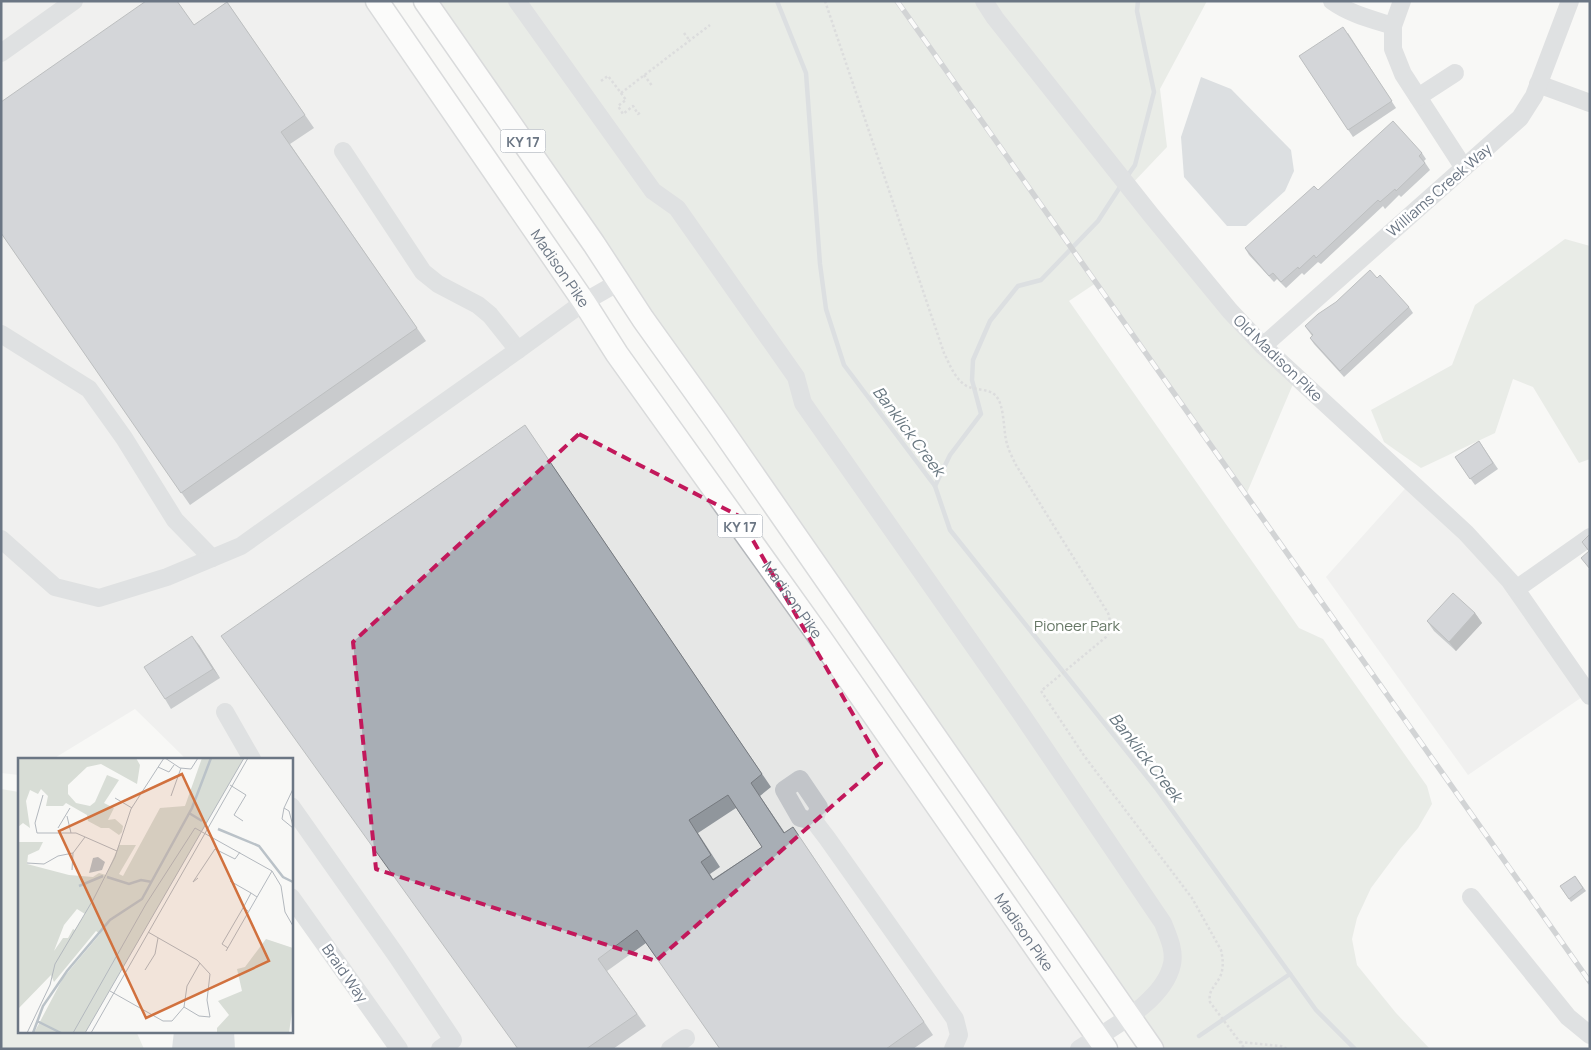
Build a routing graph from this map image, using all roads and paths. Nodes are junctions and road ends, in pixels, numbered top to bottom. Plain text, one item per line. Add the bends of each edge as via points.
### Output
1 (74, 1) edge
2 (377, 1) edge
3 (425, 1) edge
4 (516, 1) edge
5 (825, 1) edge
6 (984, 1) edge
7 (1332, 1) edge
8 (1402, 1) edge
9 (1570, 1) edge
10 (710, 25) dead end
11 (1393, 26) junction
12 (684, 33) dead end
13 (690, 40) junction
14 (1, 53) edge
15 (1455, 73) dead end
16 (644, 75) junction
17 (601, 82) dead end
18 (1538, 84) junction
19 (653, 87) dead end
20 (621, 92) junction
21 (1418, 97) junction
22 (1590, 103) edge
23 (641, 112) dead end
24 (343, 151) dead end
25 (1464, 168) junction
26 (619, 282) junction
27 (584, 302) junction
28 (1, 334) edge
29 (1263, 346) junction
30 (518, 350) junction
31 (1590, 537) edge
32 (1, 539) edge
33 (212, 558) junction
34 (1516, 589) junction
35 (1590, 696) edge
36 (225, 712) dead end
37 (251, 758) edge
38 (292, 807) edge
39 (814, 821) dead end
40 (1471, 897) dead end
41 (292, 898) edge
42 (1128, 1016) junction
43 (1590, 1035) edge
44 (686, 1038) dead end
45 (1102, 1042) edge
46 (1240, 1042) junction
47 (450, 1046) edge
48 (399, 1049) edge
49 (670, 1049) edge
50 (953, 1049) edge
51 (1079, 1049) edge
52 (1152, 1049) edge
53 (1244, 1049) edge
54 (1287, 1049) edge

1 - 14 street
2 - 27 main road, Madison Pike / KY 17
3 - 26 main road, KY 17
4 - 42 street via 653,191 676,208 796,377 803,403 1163,923 1171,944 1172,963 1166,979 1157,992
5 - 46 path via 944,353 958,378 968,386 997,396 1007,444 1016,466 1108,613 1110,629 1106,637 1041,691 1085,757 1192,898 1222,950 1223,969 1211,990 1210,1002
6 - 29 street, Old Madison Pike via 1151,215
7 - 11 street via 1362,17
8 - 11 street
9 - 18 street, Williams Creek Way
10 - 13 path
11 - 21 street via 1393,49 1403,74
12 - 13 path
13 - 16 path
15 - 21 street
16 - 19 path
16 - 20 path
17 - 20 path via 608,76
18 - 22 street
18 - 25 street, Williams Creek Way via 1520,118
20 - 23 path via 626,100 618,106 623,114 632,106 638,114
21 - 25 street
24 - 30 street via 423,272 438,284 478,305
25 - 29 street, Williams Creek Way
26 - 27 street
26 - 42 main road, KY 17
27 - 30 street
27 - 45 main road, Madison Pike / KY 17 via 617,354 827,647
28 - 33 street via 89,389 175,520
29 - 34 street, Old Madison Pike via 1466,533
30 - 33 street via 241,546
31 - 34 street
32 - 33 street via 55,586 99,598
34 - 35 street, Old Madison Pike
36 - 37 street
38 - 47 street via 396,955
39 - 50 street via 955,1019 959,1035
40 - 43 street via 1568,1017
41 - 48 street, Braid Way
42 - 45 street
42 - 52 main road, KY 17
44 - 49 street
45 - 51 street
46 - 53 path
46 - 54 path

